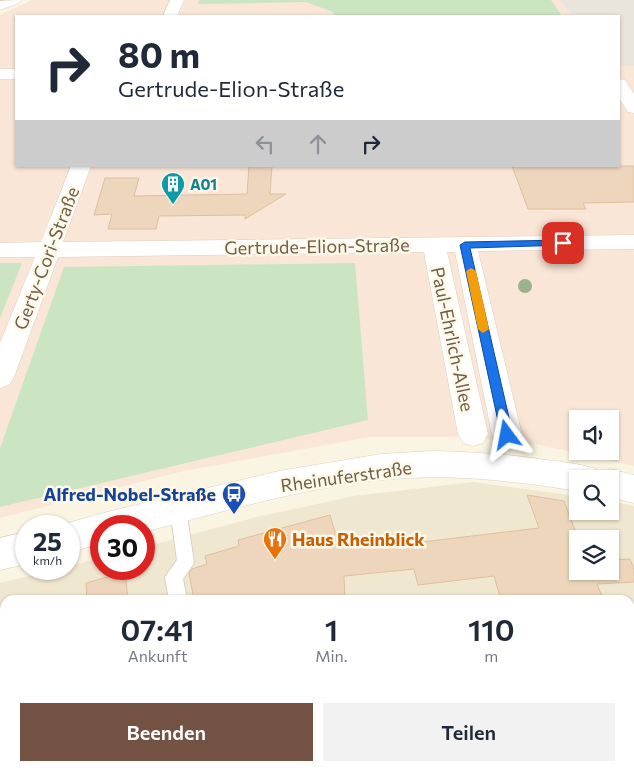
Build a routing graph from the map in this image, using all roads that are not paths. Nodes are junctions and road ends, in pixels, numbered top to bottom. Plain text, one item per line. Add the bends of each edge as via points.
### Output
1 (14, 0) edge
2 (177, 0) edge
3 (0, 6) edge
4 (170, 15) edge
5 (0, 74) edge
6 (15, 74) edge
7 (621, 74) edge
8 (634, 108) edge
9 (81, 167) edge
10 (634, 242) edge
11 (434, 245) junction
12 (465, 245) junction
13 (49, 249) junction
14 (0, 250) edge
15 (0, 377) edge
16 (473, 434) dead end
17 (507, 435) dead end
18 (569, 477) edge
19 (619, 485) edge
20 (634, 489) edge
21 (178, 510) junction
22 (155, 515) edge
23 (15, 551) edge
24 (0, 554) edge
25 (177, 595) edge

1 - 3 street
2 - 4 street
5 - 6 street
7 - 8 street
9 - 13 street, Gerty-Cori-Straße
10 - 12 street, Gertrude-Elion-Straße
11 - 12 street, Gertrude-Elion-Straße
11 - 13 street, Gertrude-Elion-Straße
11 - 16 street, Paul-Ehrlich-Allee
12 - 17 street, Paul-Ehrlich-Allee
13 - 14 street, Gertrude-Elion-Straße
13 - 15 street, Gerty-Cori-Straße
18 - 21 street, Rheinuferstraße via 484,465 382,467 328,474
19 - 20 street
21 - 22 street, Rheinuferstraße
21 - 25 lane via 186,563 174,577
23 - 24 street

